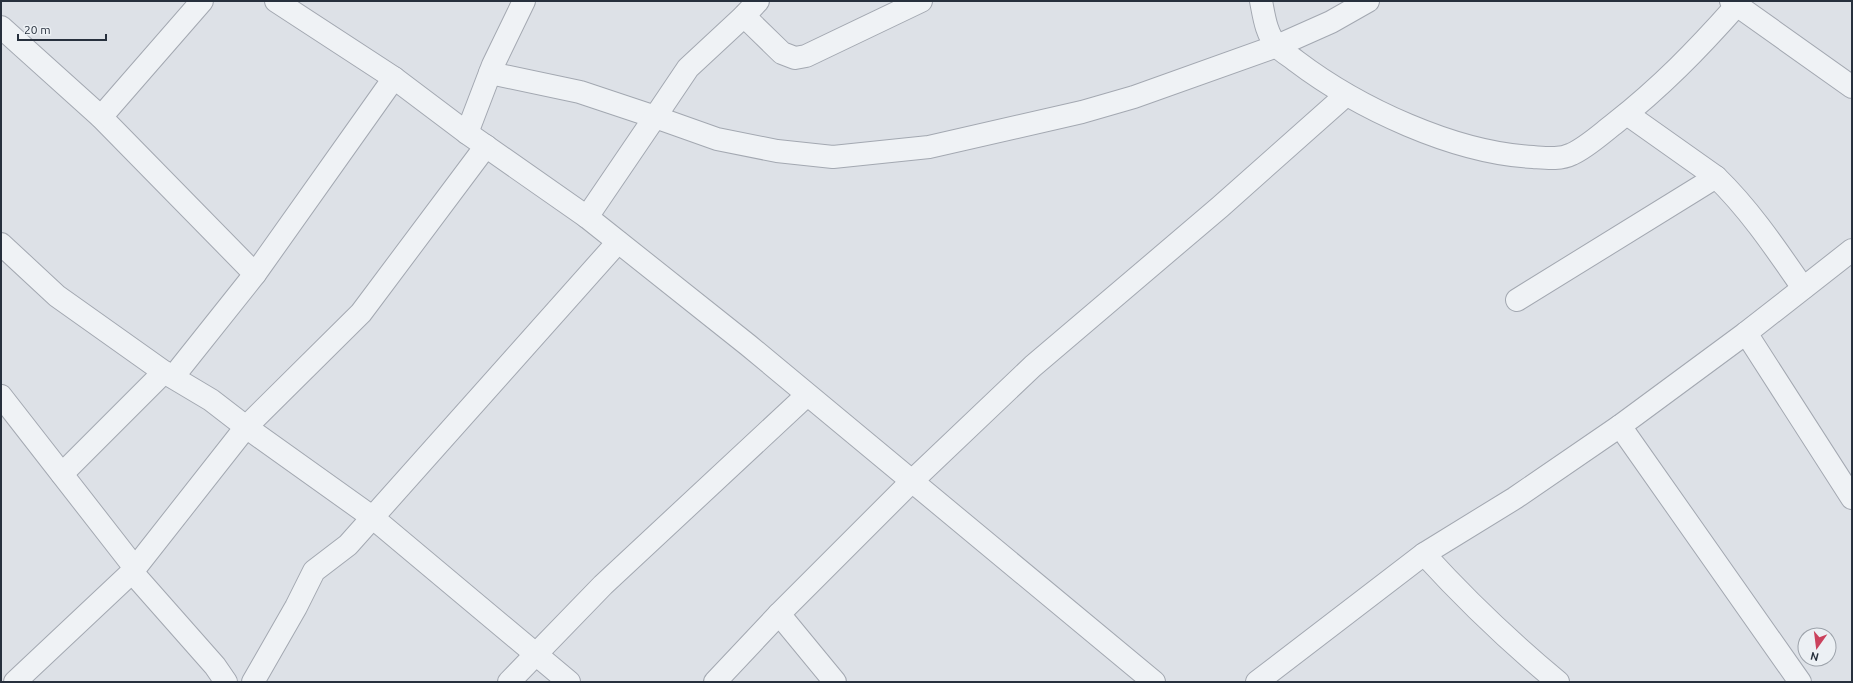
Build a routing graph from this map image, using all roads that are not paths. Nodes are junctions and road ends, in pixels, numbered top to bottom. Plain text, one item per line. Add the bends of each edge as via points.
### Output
1 (202, 1) edge
2 (276, 1) edge
3 (524, 1) edge
4 (921, 1) edge
5 (1261, 1) edge
6 (1368, 1) edge
7 (1734, 3) edge
8 (751, 9) edge
9 (1, 27) edge
10 (1277, 46) junction
11 (490, 74) junction
12 (394, 78) junction
13 (1852, 87) edge
14 (1346, 94) junction
15 (1627, 114) junction
16 (101, 117) junction
17 (655, 117) junction
18 (467, 133) junction
19 (486, 146) junction
20 (1716, 177) junction
21 (587, 217) junction
22 (618, 242) junction
23 (1, 244) edge
24 (1852, 250) edge
25 (255, 274) junction
26 (1803, 288) junction
27 (1517, 300) dead end
28 (1746, 333) junction
29 (168, 374) junction
30 (807, 395) junction
31 (1, 396) edge
32 (1620, 426) junction
33 (246, 427) junction
34 (62, 474) junction
35 (911, 482) junction
36 (1852, 498) edge
37 (372, 517) junction
38 (1424, 554) junction
39 (134, 570) junction
40 (779, 614) junction
41 (536, 655) junction
42 (29, 678) edge
43 (226, 682) edge
44 (253, 682) edge
45 (509, 682) edge
46 (569, 682) edge
47 (715, 682) edge
48 (835, 682) edge
49 (1154, 682) edge
50 (1256, 682) edge
51 (1558, 682) edge
52 (1800, 682) edge

1 - 16 street
2 - 12 street
3 - 11 street
4 - 8 street via 806,56 796,58 782,54
5 - 10 street via 1268,29
6 - 10 street via 1331,22
7 - 13 street
7 - 15 street via 1690,57
8 - 17 street via 688,68
9 - 16 street
10 - 14 street via 1316,77
10 - 17 street via 1126,100 929,147 833,157 784,152 717,139
11 - 17 street via 580,92
11 - 18 street
12 - 18 street
12 - 25 street
14 - 15 street via 1413,127 1456,142 1524,156 1555,158 1571,154
14 - 35 street via 1220,207 1032,366
15 - 20 street
16 - 25 street
17 - 21 street
18 - 19 street
19 - 21 street
19 - 33 street via 361,313
20 - 26 street via 1734,194 1764,232
20 - 27 street
21 - 22 street
22 - 30 street
22 - 37 street
23 - 29 street via 57,296
24 - 26 street
25 - 29 street
26 - 28 street
28 - 32 street
28 - 36 street
29 - 33 street via 211,400
29 - 34 street
30 - 35 street
30 - 41 street via 603,585
31 - 34 street
32 - 38 street via 1515,498
32 - 52 street
33 - 37 street
33 - 39 street
34 - 39 street
35 - 40 street
35 - 49 street
37 - 41 street
37 - 44 street via 348,545 314,571
38 - 50 street
38 - 51 street via 1450,583
39 - 42 street
39 - 43 street
40 - 47 street
40 - 48 street
41 - 45 street
41 - 46 street

